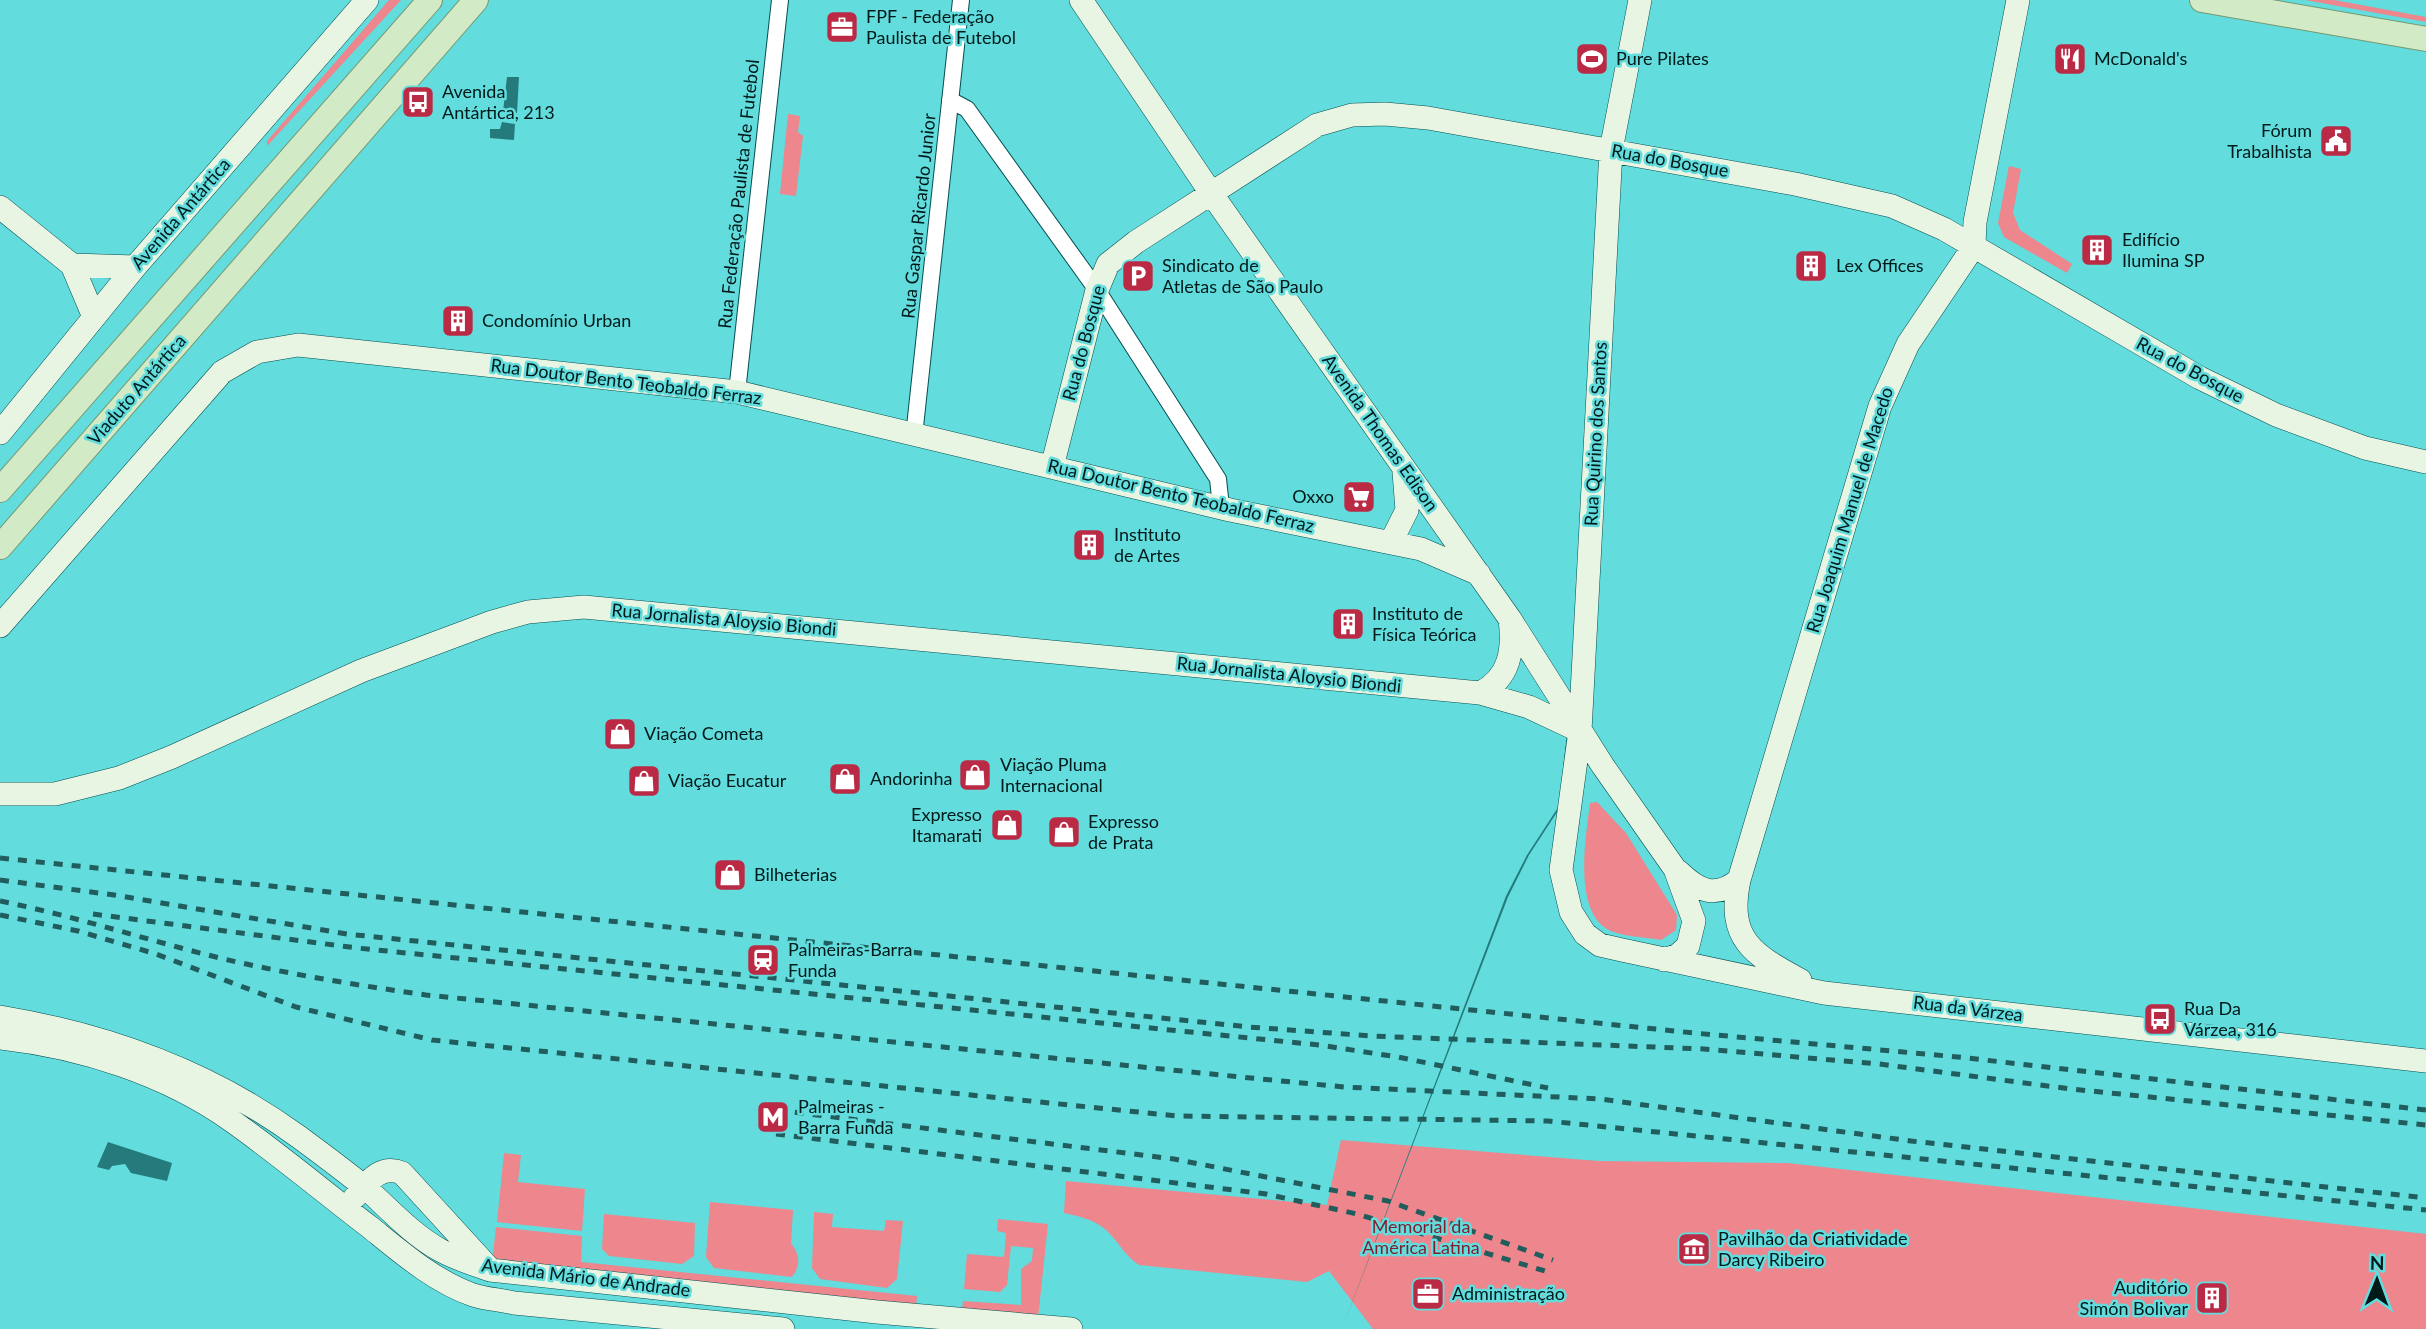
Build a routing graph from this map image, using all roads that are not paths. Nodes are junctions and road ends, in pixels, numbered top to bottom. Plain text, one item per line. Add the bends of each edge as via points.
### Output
1 (368, 0) edge
2 (430, 0) edge
3 (477, 0) edge
4 (780, 0) edge
5 (961, 0) edge
6 (1082, 0) edge
7 (1640, 0) edge
8 (2018, 0) edge
9 (2202, 0) edge
10 (2426, 39) edge
11 (950, 100) junction
12 (1611, 150) junction
13 (1211, 193) junction
14 (0, 207) edge
15 (1974, 246) junction
16 (72, 265) junction
17 (135, 267) junction
18 (1097, 290) junction
19 (94, 317) junction
20 (737, 392) junction
21 (0, 433) edge
22 (914, 436) junction
23 (2426, 462) edge
24 (1401, 463) junction
25 (1052, 467) junction
26 (0, 490) edge
27 (1221, 507) junction
28 (1391, 542) junction
29 (0, 547) edge
30 (1479, 575) junction
31 (1510, 619) junction
32 (0, 626) edge
33 (1480, 693) junction
34 (1580, 731) junction
35 (0, 794) edge
36 (1675, 869) junction
37 (1561, 870) joint
38 (1739, 880) junction
39 (1664, 960) junction
40 (1824, 993) junction
41 (0, 1017) edge
42 (0, 1038) edge
43 (2426, 1061) edge
44 (364, 1187) junction
45 (344, 1208) junction
46 (490, 1270) junction
47 (783, 1329) edge
48 (1071, 1329) edge

1 - 17 street, Avenida Antártica
2 - 26 main road, Viaduto Antártica
3 - 29 main road, Viaduto Antártica
4 - 20 street, Rua Federação Paulista de Futebol
5 - 11 street, Rua Gaspar Ricardo Junior
6 - 13 street, Avenida Thomas Edison
7 - 12 street, Rua Quirino dos Santos
8 - 15 street, Rua Joaquim Manuel de Macedo
9 - 10 main road
11 - 18 street via 967,109
11 - 22 street, Rua Gaspar Ricardo Junior
12 - 13 street, Rua do Bosque via 1428,118 1352,115 1317,125
12 - 15 street, Rua do Bosque via 1892,206
12 - 34 street, Rua Quirino dos Santos
13 - 18 street, Rua do Bosque via 1108,264
13 - 24 street, Avenida Thomas Edison
14 - 16 street
15 - 23 street, Rua do Bosque via 2200,378 2276,415 2365,448
15 - 38 street, Rua Joaquim Manuel de Macedo via 1908,344 1880,405
16 - 17 street
16 - 19 street
17 - 19 street, Avenida Antártica
18 - 25 street, Rua do Bosque
18 - 27 street via 1218,479
19 - 21 street, Avenida Antártica
20 - 22 street, Rua Doutor Bento Teobaldo Ferraz
20 - 32 street, Rua Doutor Bento Teobaldo Ferraz via 311,346 269,348 244,357 199,394
22 - 25 street, Rua Doutor Bento Teobaldo Ferraz
24 - 28 street via 1407,510
24 - 30 street, Avenida Thomas Edison
25 - 27 street, Rua Doutor Bento Teobaldo Ferraz
27 - 28 street, Rua Doutor Bento Teobaldo Ferraz
28 - 30 street, Rua Doutor Bento Teobaldo Ferraz via 1433,552
30 - 31 street, Avenida Thomas Edison
31 - 33 street via 1508,664 1493,687
31 - 34 street, Avenida Thomas Edison
33 - 34 street, Rua Jornalista Aloysio Biondi via 1529,707
33 - 35 street, Rua Jornalista Aloysio Biondi via 584,607 528,612 492,622 362,671 119,778 55,794
34 - 36 street, Avenida Thomas Edison
34 - 37 street, Rua Quirino dos Santos
36 - 38 street, Avenida Thomas Edison via 1708,892
36 - 39 street, Avenida Thomas Edison via 1694,921 1688,946
37 - 39 street, Rua da Várzea via 1572,912 1585,934 1600,945
38 - 40 street, Rua Joaquim Manuel de Macedo via 1734,915 1742,937 1769,963
39 - 40 street, Rua da Várzea
40 - 43 street, Rua da Várzea
41 - 44 street, Avenida Mário de Andrade via 108,1041 181,1066 296,1135
42 - 45 street, Avenida Mário de Andrade via 104,1060 184,1092 231,1120
44 - 45 street
44 - 46 street, Avenida Mário de Andrade via 425,1241
44 - 46 street via 384,1170 401,1172
45 - 47 street, Avenida Mário de Andrade via 409,1259 474,1295 514,1303
46 - 48 street, Avenida Mário de Andrade

